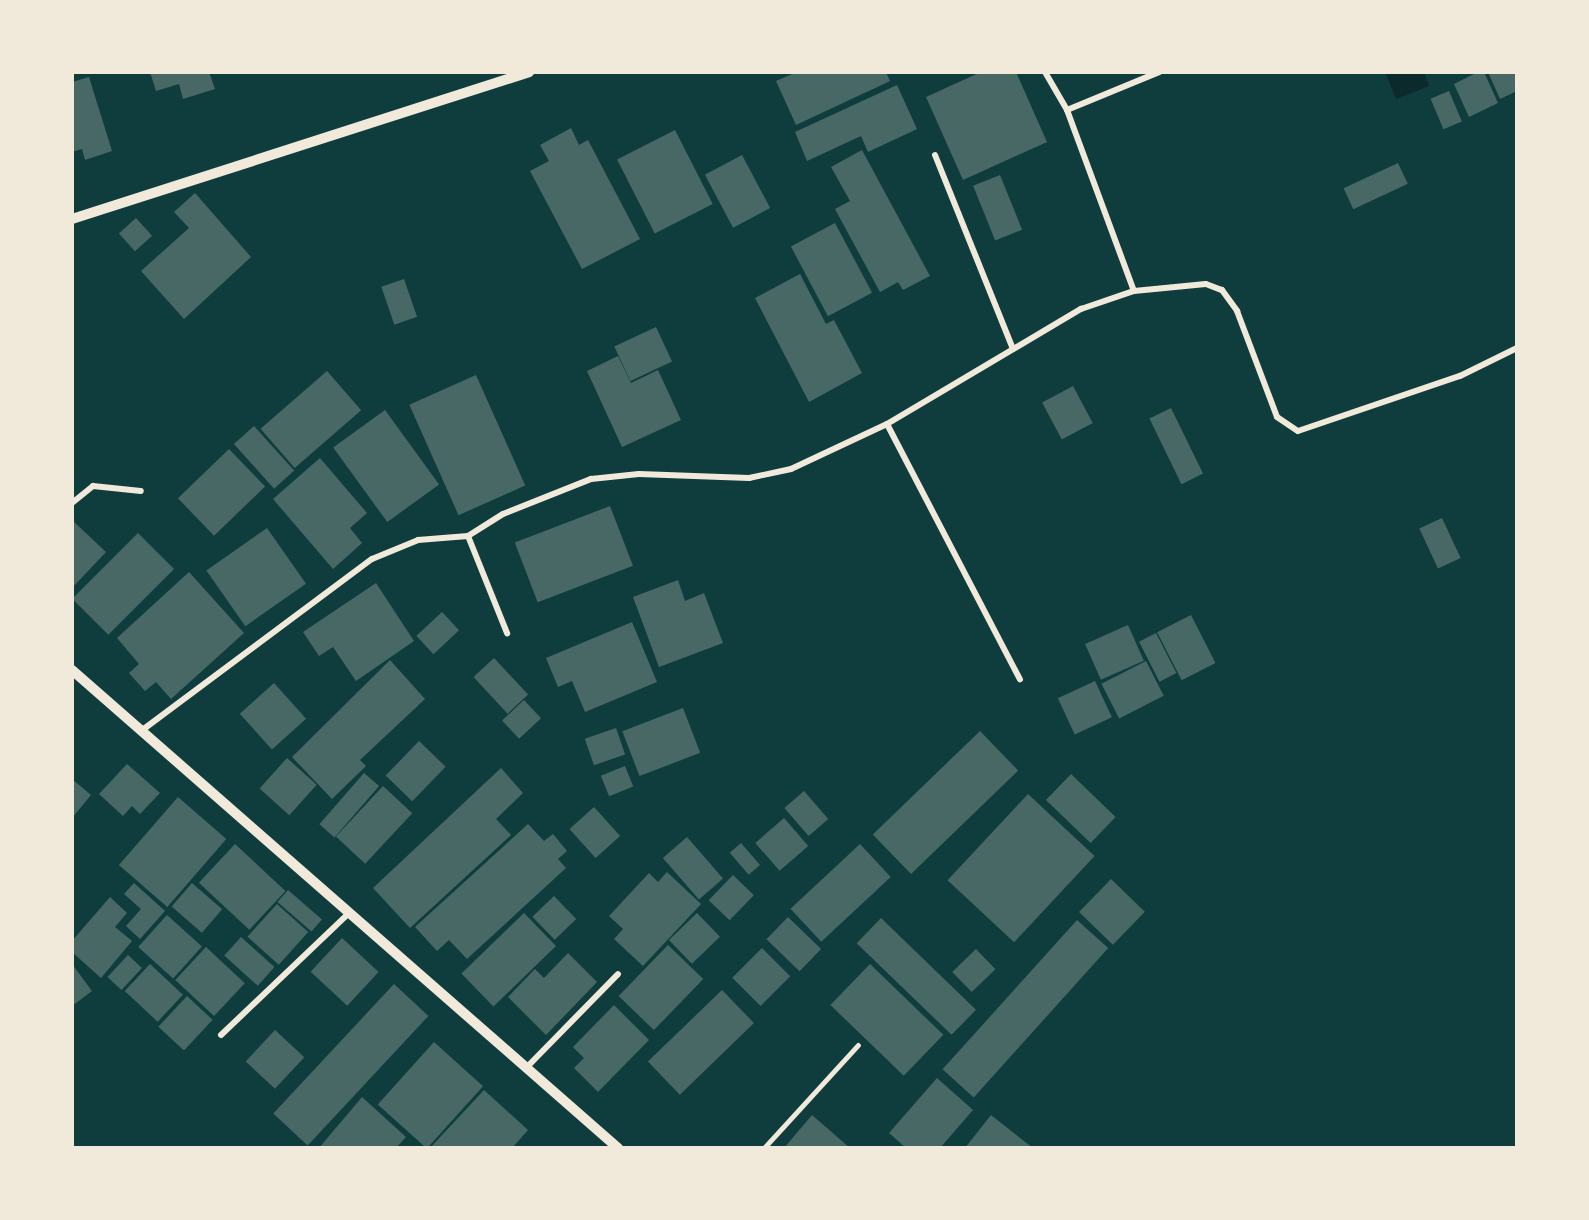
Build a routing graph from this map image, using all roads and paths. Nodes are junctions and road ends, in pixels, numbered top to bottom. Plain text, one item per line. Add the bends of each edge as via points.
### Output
1 (530, 72) edge
2 (1045, 72) edge
3 (1159, 72) edge
4 (1067, 110) junction
5 (935, 155) dead end
6 (72, 219) edge
7 (1134, 291) junction
8 (1517, 348) edge
9 (1013, 349) junction
10 (887, 424) junction
11 (141, 491) dead end
12 (72, 503) edge
13 (468, 536) junction
14 (507, 633) dead end
15 (72, 670) edge
16 (1020, 679) dead end
17 (141, 730) junction
18 (349, 913) junction
19 (618, 974) dead end
20 (221, 1035) dead end
21 (858, 1046) dead end
22 (527, 1067) junction
23 (618, 1148) edge
24 (764, 1148) edge

1 - 6 street
2 - 4 street
3 - 4 street
4 - 7 street
5 - 9 street
7 - 8 street via 1206,285 1222,290 1238,311 1277,417 1298,431 1460,376
7 - 9 street via 1081,309
9 - 10 street
10 - 13 street via 792,469 749,478 639,474 591,479 503,514
10 - 16 street
11 - 12 street via 93,486
13 - 14 street
13 - 17 street via 418,540 372,559
15 - 17 street
17 - 18 street
18 - 20 street
18 - 22 street
19 - 22 street
21 - 24 lane
22 - 23 street

